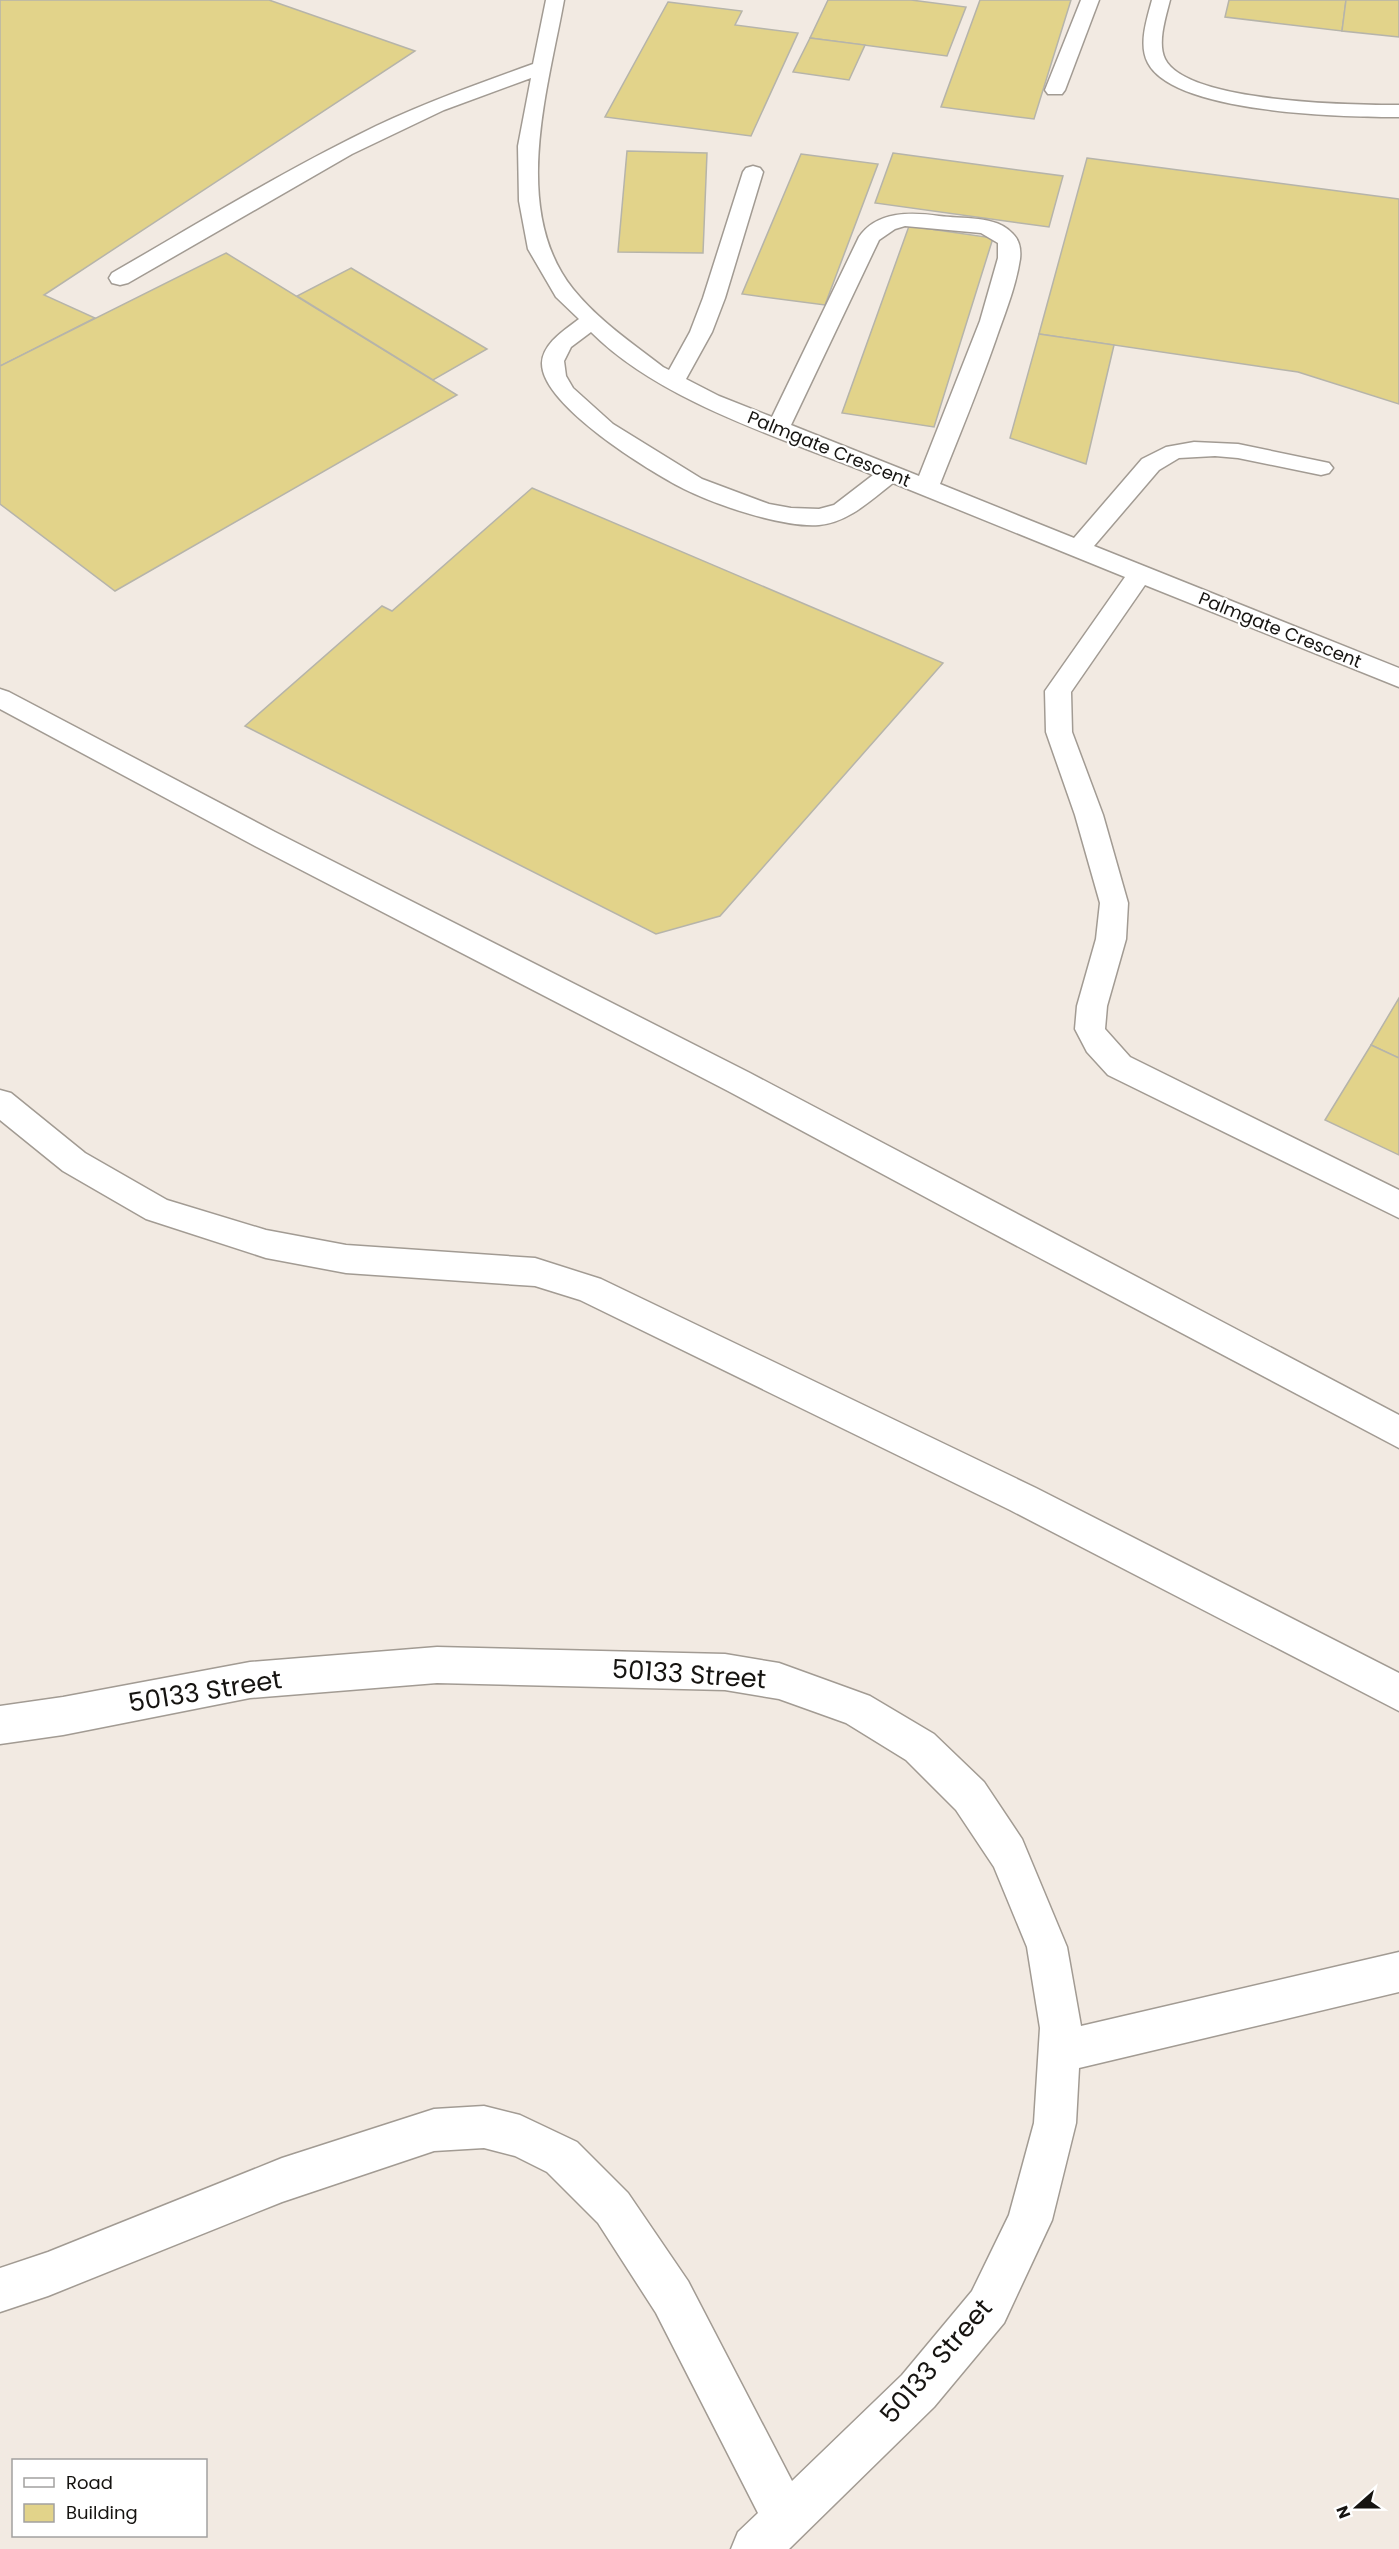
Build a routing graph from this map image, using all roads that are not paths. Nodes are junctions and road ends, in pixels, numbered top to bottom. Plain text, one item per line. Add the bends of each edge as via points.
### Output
1 (555, 0) edge
2 (1090, 0) edge
3 (1161, 0) edge
4 (542, 68) junction
5 (1055, 90) dead end
6 (1399, 111) edge
7 (753, 172) dead end
8 (120, 278) dead end
9 (592, 320) junction
10 (674, 381) junction
11 (778, 428) junction
12 (1321, 468) dead end
13 (890, 474) junction
14 (926, 488) junction
15 (1078, 549) junction
16 (1140, 574) junction
17 (1399, 678) edge
18 (0, 698) edge
19 (0, 1102) edge
20 (1399, 1205) edge
21 (1399, 1432) edge
22 (1399, 1693) edge
23 (0, 1725) edge
24 (1399, 1972) edge
25 (1059, 2052) junction
26 (0, 2290) edge
27 (786, 2518) junction
28 (754, 2549) edge

1 - 4 street, Palmgate Crescent
2 - 5 street
3 - 6 street via 1153,46 1156,61 1174,79 1188,86 1208,93 1286,104
4 - 8 street via 440,105 373,136
4 - 9 street, Palmgate Crescent via 528,146 529,201 539,249 564,292
7 - 10 street via 714,298 701,332
9 - 10 street, Palmgate Crescent via 655,372
9 - 13 street via 561,344 553,361 555,376 564,392 605,429 693,484 764,510 820,517 843,510
10 - 11 street, Palmgate Crescent
11 - 13 street, Palmgate Crescent
11 - 14 street via 876,231 894,220 908,218 985,228 1004,237 1012,254 996,308
12 - 15 street via 1230,451 1175,452 1156,459
13 - 14 street, Palmgate Crescent
14 - 15 street, Palmgate Crescent
15 - 16 street, Palmgate Crescent
16 - 17 street, Palmgate Crescent
16 - 20 street via 1058,691 1059,732 1089,815 1114,903 1090,1029 1119,1066
18 - 21 street via 739,1082
19 - 22 street via 74,1162 157,1210 266,1244 346,1259 535,1272 589,1289 1023,1499
23 - 25 street, 50133 Street via 250,1680 436,1665 695,1670 779,1681 866,1714 920,1747 970,1796 1008,1853 1047,1947 1061,2028
24 - 25 street
25 - 27 street, 50133 Street via 1055,2123 1030,2220 988,2307 918,2391
26 - 27 street via 282,2180 434,2130 484,2127 520,2136 562,2157 613,2208 672,2297
27 - 28 street, 50133 Street

